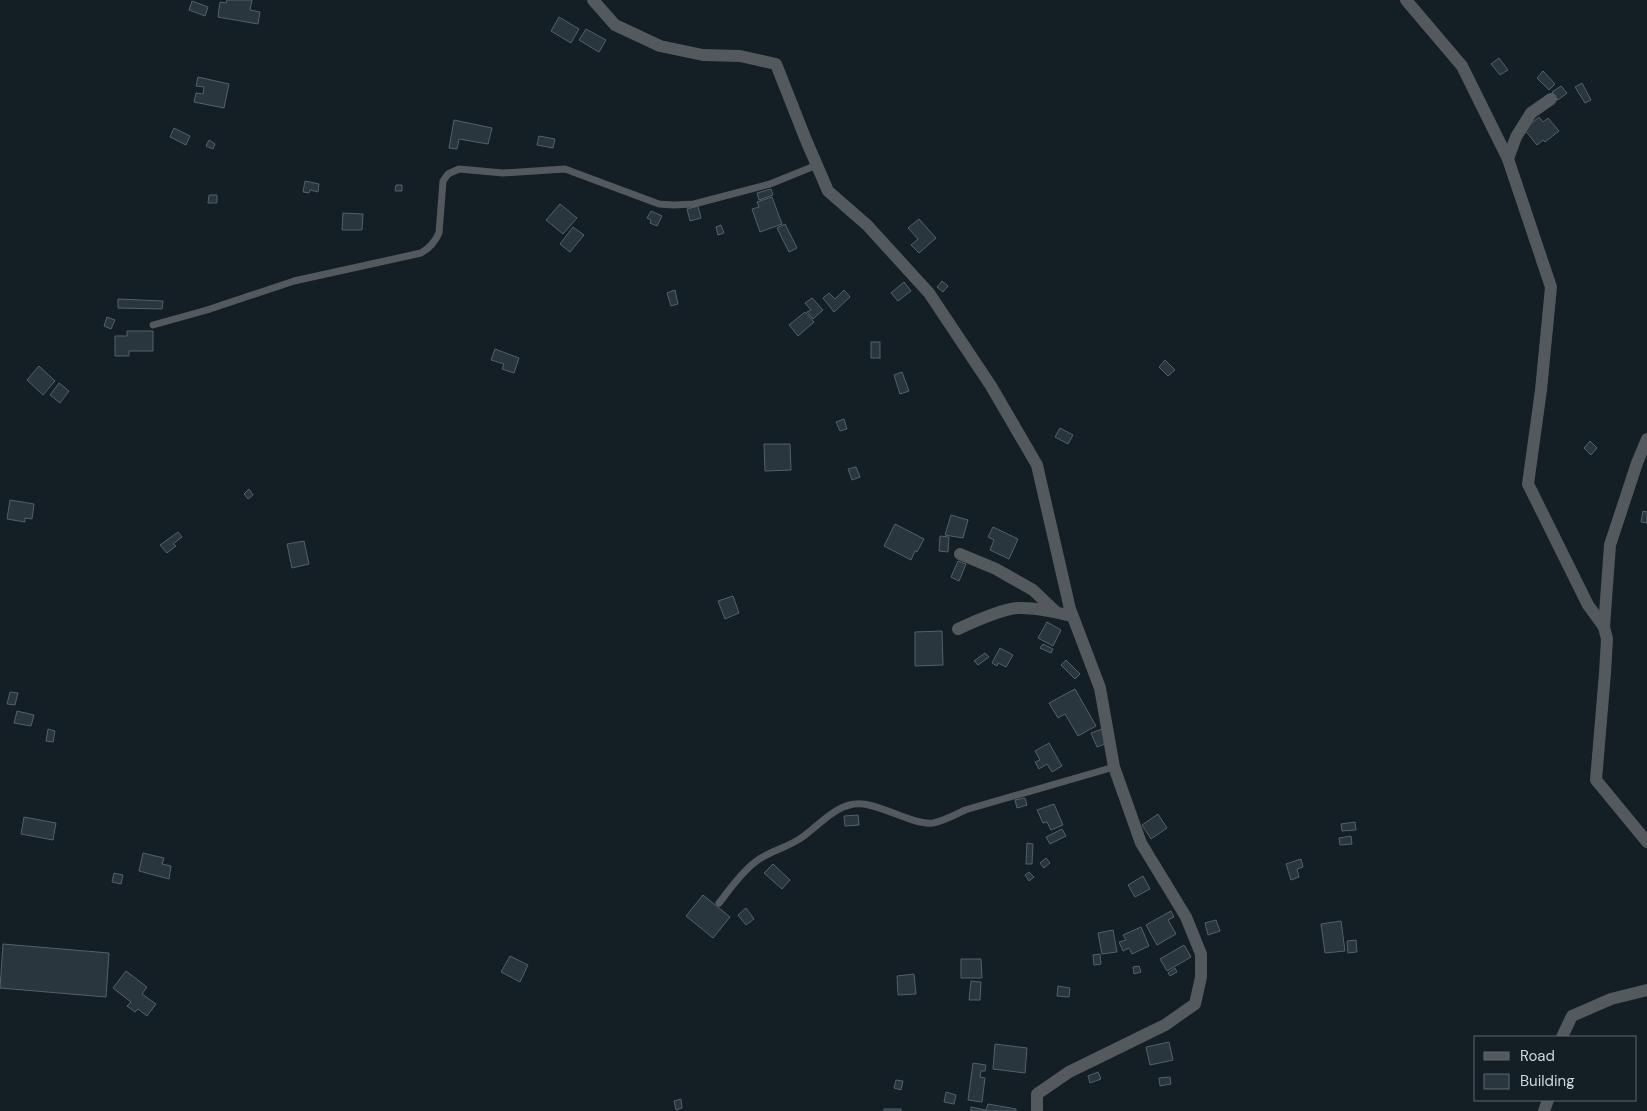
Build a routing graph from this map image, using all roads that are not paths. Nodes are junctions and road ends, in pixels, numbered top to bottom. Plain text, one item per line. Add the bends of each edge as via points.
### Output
1 (593, 0) edge
2 (1406, 0) edge
3 (1552, 99) dead end
4 (1508, 159) junction
5 (817, 166) junction
6 (153, 325) dead end
7 (1647, 438) edge
8 (960, 554) dead end
9 (1056, 612) junction
10 (1072, 616) junction
11 (1604, 627) junction
12 (958, 629) dead end
13 (1114, 767) junction
14 (1647, 842) edge
15 (719, 903) dead end
16 (1647, 990) edge
17 (1562, 1036) edge
18 (1037, 1111) edge

1 - 5 street via 615,25 660,46 776,64
2 - 4 street via 1462,66
3 - 4 street via 1531,113 1516,137
4 - 11 street via 1551,287 1542,390 1528,484 1588,605
5 - 6 lane via 770,184 694,204 674,206 659,204 565,169 503,173 459,169 448,174 443,181 439,233 432,246 421,253 294,281
5 - 10 street via 828,191 867,225 929,293 991,386 1037,465
7 - 11 street via 1610,545
8 - 9 street via 996,569 1032,590
9 - 10 street
9 - 12 street via 1017,608
10 - 13 street via 1100,688
11 - 14 street via 1607,639 1596,780
13 - 15 lane via 965,810 932,823 863,804 847,806 831,814 800,839 755,862
13 - 18 street via 1141,843 1186,917 1201,954 1201,977 1195,1004 1165,1025 1061,1077 1037,1094
16 - 17 street via 1611,999 1572,1016

